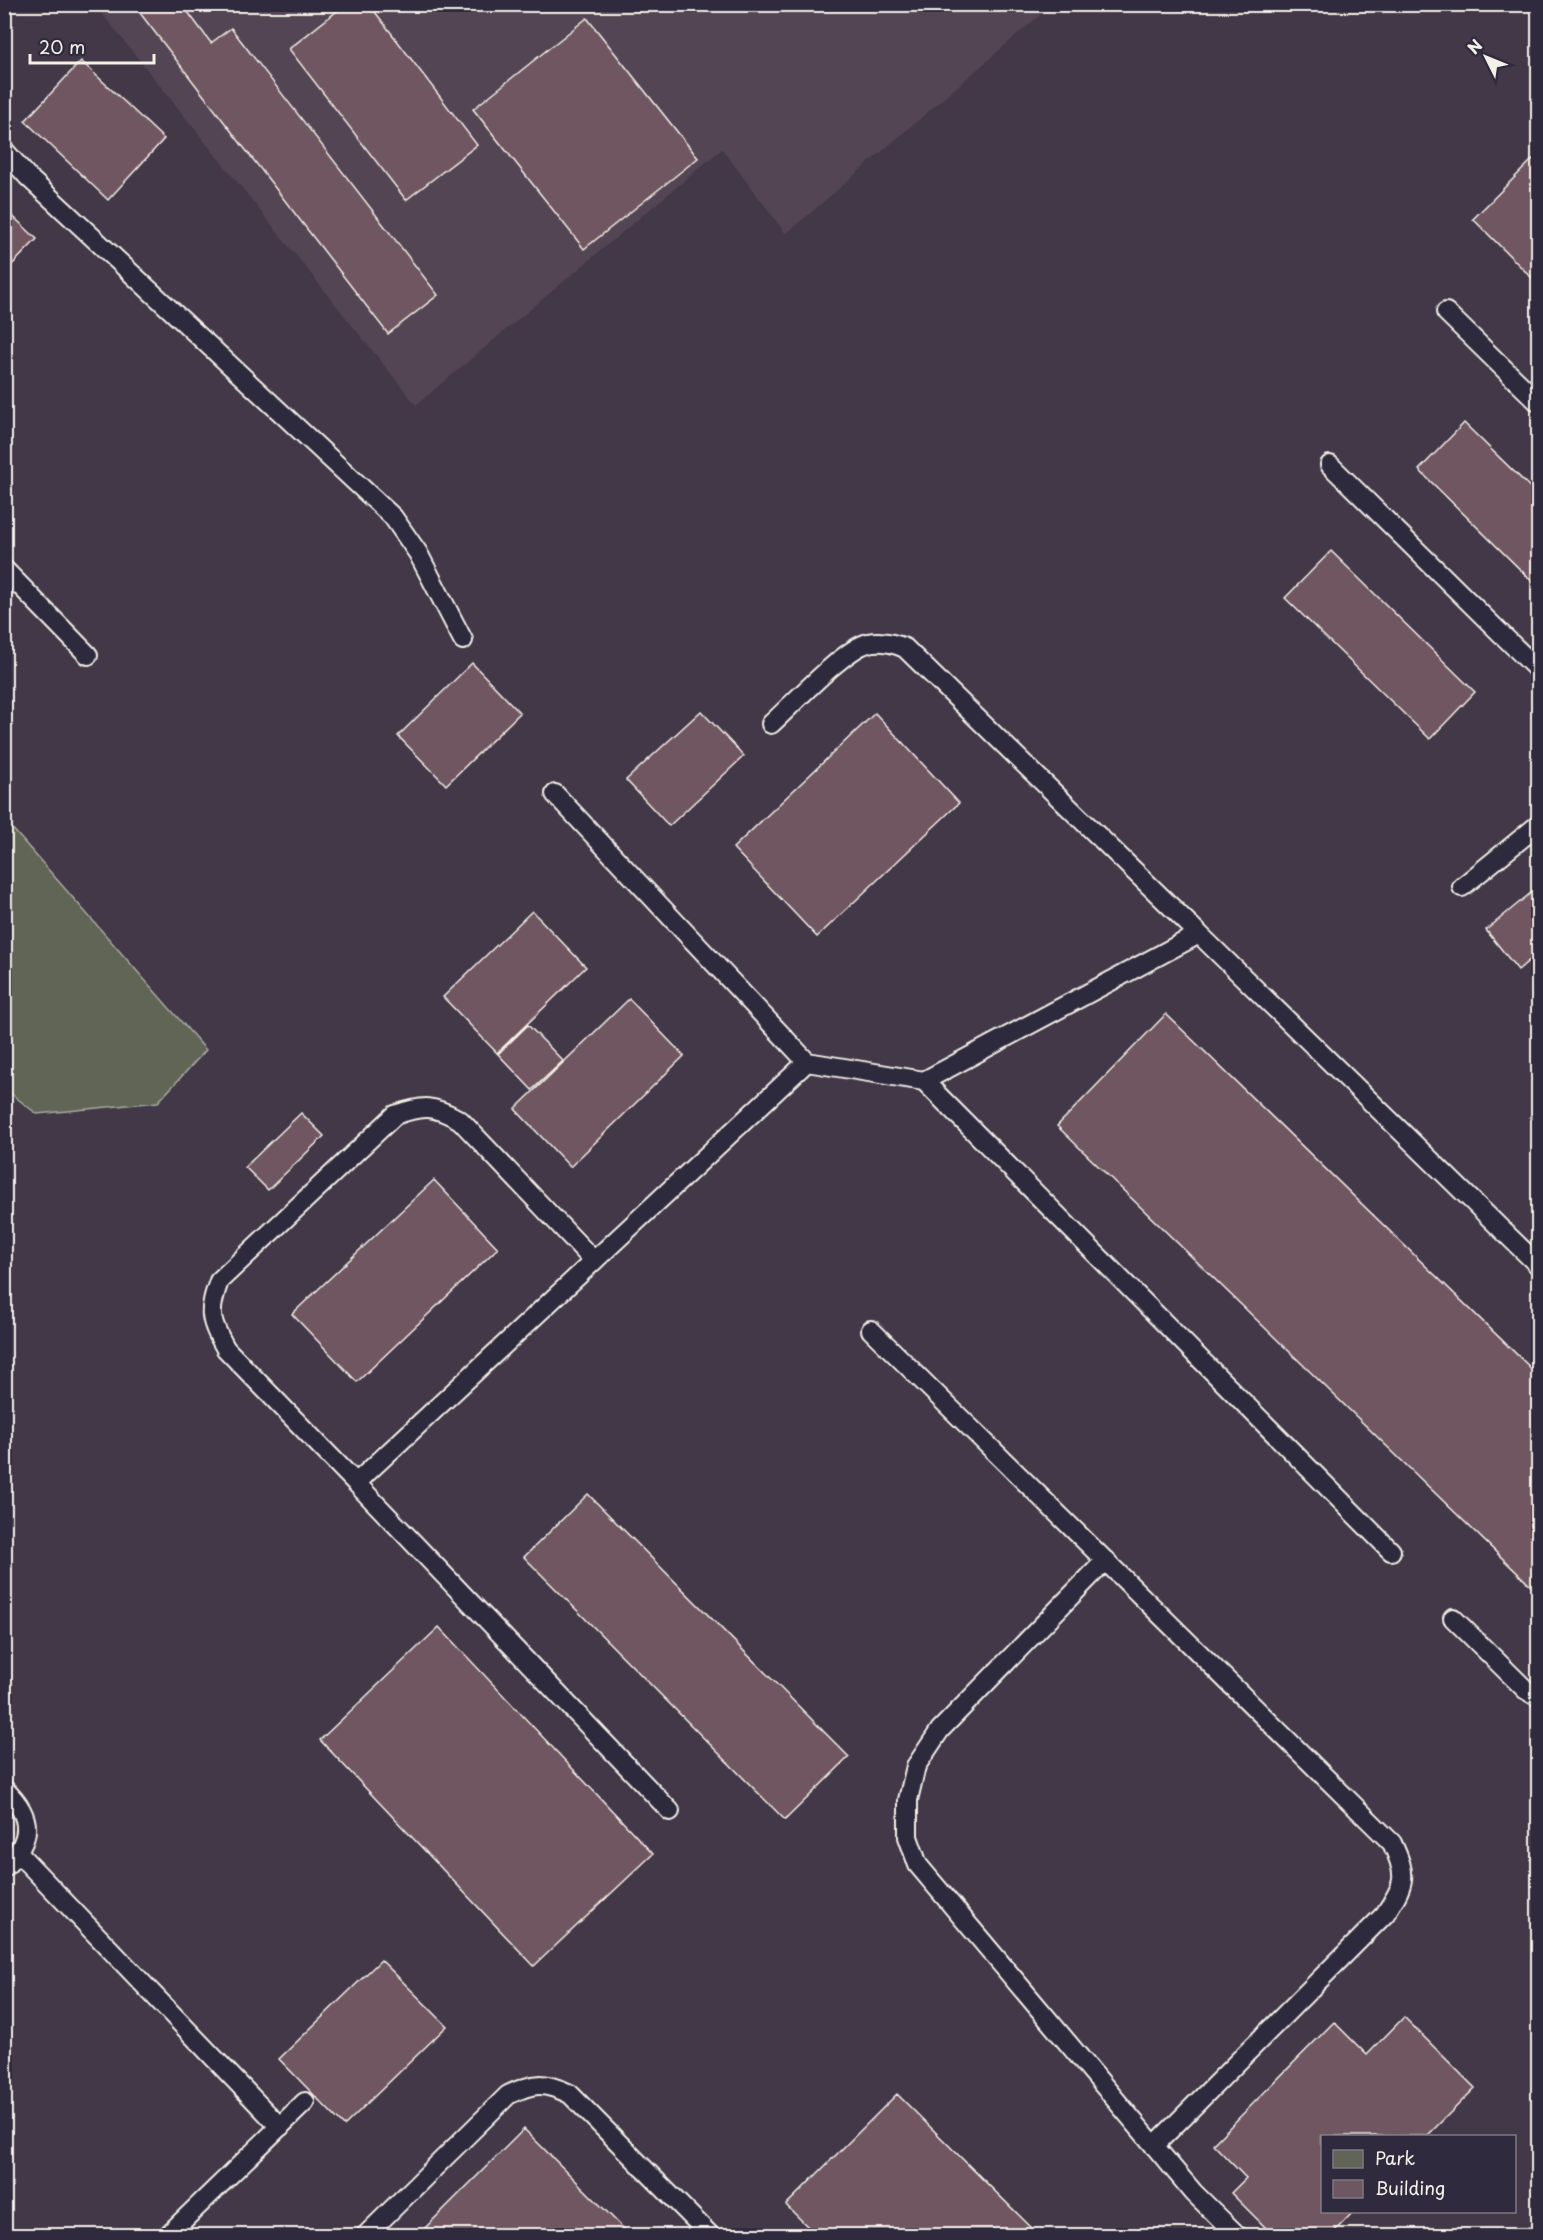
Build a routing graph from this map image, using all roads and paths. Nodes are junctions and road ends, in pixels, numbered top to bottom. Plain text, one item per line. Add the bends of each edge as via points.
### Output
1 (4, 150) edge
2 (1446, 312) dead end
3 (1539, 402) edge
4 (1330, 465) dead end
5 (4, 569) edge
6 (463, 640) dead end
7 (88, 655) dead end
8 (1539, 670) edge
9 (771, 724) dead end
10 (555, 794) dead end
11 (1539, 825) edge
12 (1462, 887) dead end
13 (1199, 934) junction
14 (807, 1062) junction
15 (924, 1082) junction
16 (594, 1261) junction
17 (1539, 1265) edge
18 (870, 1330) dead end
19 (356, 1483) junction
20 (1390, 1551) dead end
21 (1106, 1560) junction
22 (1453, 1618) dead end
23 (1539, 1697) edge
24 (4, 1789) edge
25 (670, 1811) dead end
26 (19, 1854) junction
27 (4, 1868) edge
28 (306, 2102) dead end
29 (280, 2127) junction
30 (1154, 2146) junction
31 (167, 2235) edge
32 (365, 2235) edge
33 (711, 2235) edge
34 (1238, 2235) edge

1 - 6 lane via 28,177 393,517 418,553
2 - 3 lane
4 - 8 lane
5 - 7 lane
9 - 13 lane via 850,652 867,643 889,642 905,648
10 - 14 lane
11 - 12 lane
13 - 15 lane
13 - 17 lane
14 - 15 lane
14 - 16 lane
15 - 20 lane
16 - 19 lane
16 - 19 lane via 460,1120 438,1108 418,1107 395,1115 219,1281 210,1307 215,1330 226,1349
18 - 21 lane
19 - 25 lane
21 - 30 lane via 940,1730 916,1766 908,1800 908,1837 918,1865
21 - 30 lane via 1392,1844 1404,1869 1399,1892 1386,1914
22 - 23 lane via 1526,1690
24 - 26 lane via 17,1800 25,1816 27,1836
26 - 27 lane
26 - 29 lane
28 - 29 lane
29 - 31 lane
30 - 34 lane via 1194,2193
32 - 33 lane via 508,2095 528,2085 550,2085 570,2094

